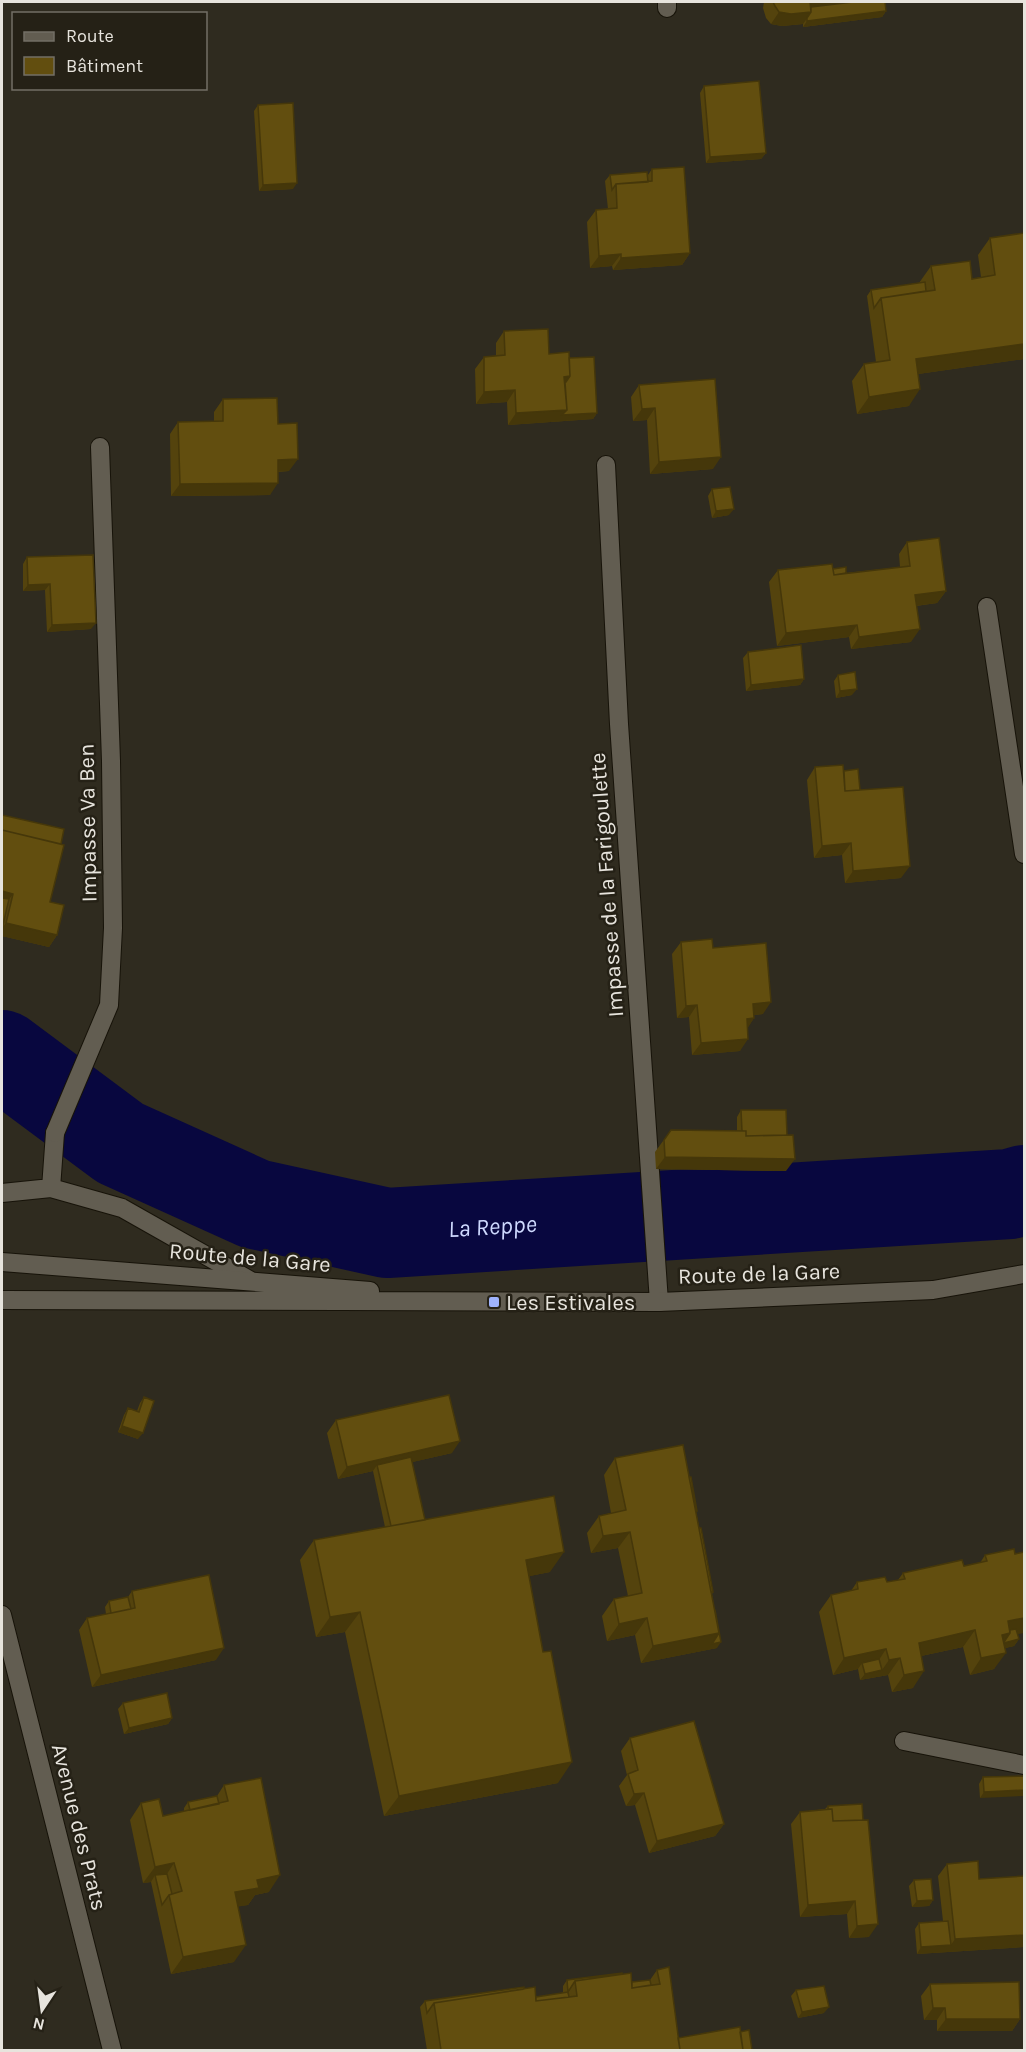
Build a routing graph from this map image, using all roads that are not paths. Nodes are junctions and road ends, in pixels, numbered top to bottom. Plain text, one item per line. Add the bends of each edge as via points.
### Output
1 (100, 447) dead end
2 (606, 465) dead end
3 (987, 607) dead end
4 (1024, 854) edge
5 (51, 1188) junction
6 (2, 1192) edge
7 (2, 1262) edge
8 (1024, 1274) edge
9 (251, 1281) junction
10 (2, 1300) edge
11 (494, 1302) junction
12 (659, 1302) junction
13 (2, 1615) edge
14 (904, 1741) dead end
15 (1024, 1765) edge
16 (112, 2050) edge

1 - 5 street, Impasse Va Ben via 111,761 113,928 109,1005 55,1133
2 - 12 street, Impasse de la Farigoulette via 620,736
3 - 4 street
5 - 6 street
5 - 9 street via 122,1208
7 - 9 street, Route de la Gare
8 - 12 street, Route de la Gare via 933,1290
9 - 11 street, Route de la Gare
10 - 11 street, Route de la Gare
11 - 12 street, Route de la Gare
13 - 16 street, Avenue des Prats
14 - 15 street

